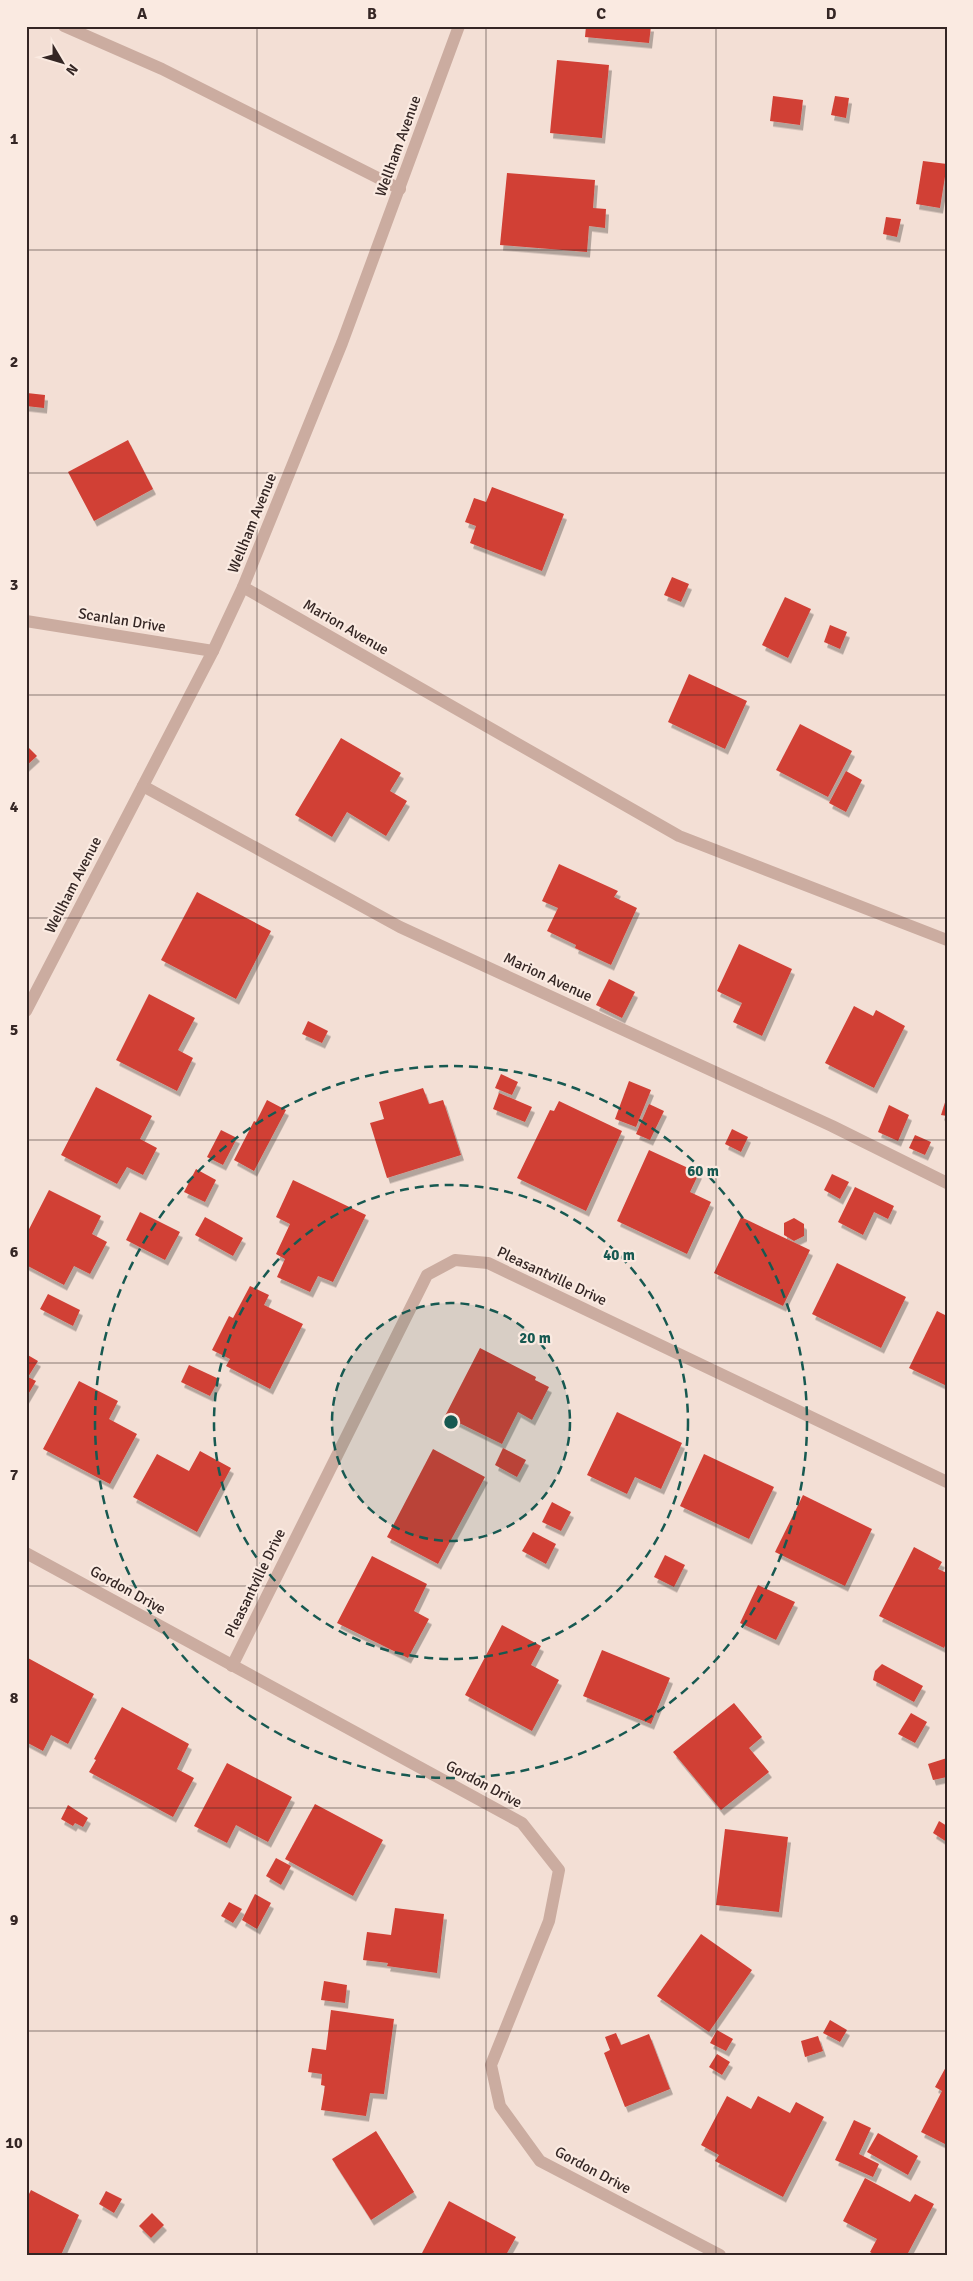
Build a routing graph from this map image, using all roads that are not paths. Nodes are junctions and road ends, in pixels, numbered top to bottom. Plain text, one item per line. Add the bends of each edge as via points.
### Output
1 (64, 26) edge
2 (459, 26) edge
3 (400, 189) junction
4 (243, 587) junction
5 (26, 621) edge
6 (213, 651) junction
7 (142, 786) junction
8 (947, 940) edge
9 (26, 1011) edge
10 (947, 1184) edge
11 (947, 1482) edge
12 (26, 1553) edge
13 (232, 1666) junction
14 (720, 2255) edge

1 - 3 street via 162,68
2 - 3 street, Wellham Avenue
3 - 4 street, Wellham Avenue via 342,343
4 - 6 street, Wellham Avenue
4 - 8 street, Marion Avenue via 679,836
5 - 6 street, Scanlan Drive
6 - 7 street, Wellham Avenue
7 - 9 street, Wellham Avenue
7 - 10 street, Marion Avenue via 400,928 832,1126
11 - 13 street, Pleasantville Drive via 488,1262 455,1260 427,1274
12 - 13 street, Gordon Drive
13 - 14 street, Gordon Drive via 522,1823 559,1870 549,1921 491,2065 500,2106 540,2161

